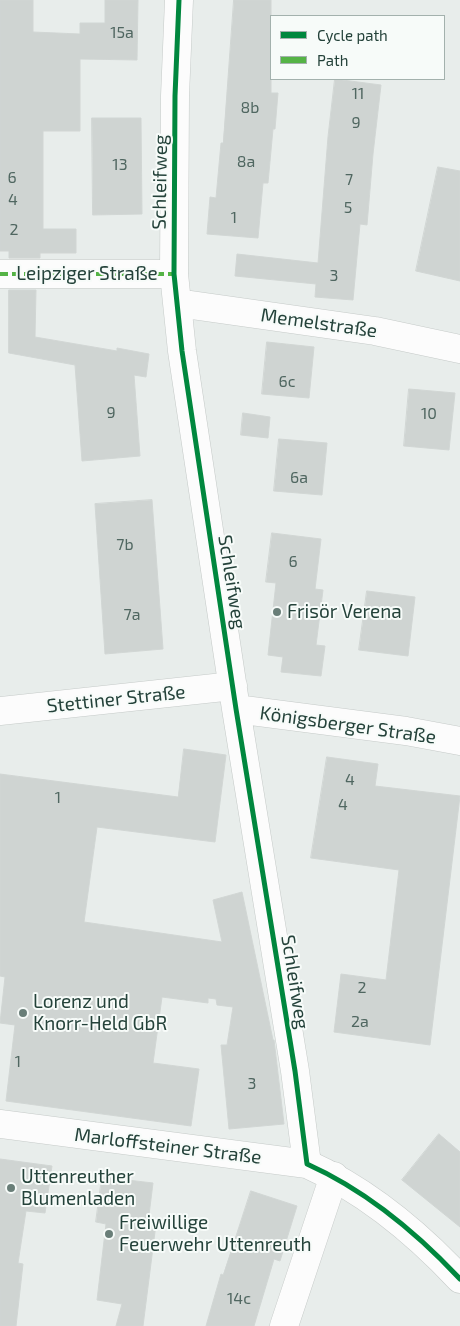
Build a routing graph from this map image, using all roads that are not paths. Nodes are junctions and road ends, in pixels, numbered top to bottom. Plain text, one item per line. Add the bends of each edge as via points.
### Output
1 (179, 0) edge
2 (0, 274) edge
3 (174, 274) junction
4 (177, 303) junction
5 (460, 349) edge
6 (234, 698) junction
7 (0, 712) edge
8 (460, 741) edge
9 (0, 1124) edge
10 (307, 1164) junction
11 (334, 1176) junction
12 (460, 1279) edge
13 (284, 1326) edge

1 - 3 street, Schleifweg
2 - 3 street, Leipziger Straße
3 - 4 street, Schleifweg
4 - 5 street, Memelstraße via 375,331
4 - 6 street, Schleifweg
6 - 7 street, Stettiner Straße
6 - 8 street, Königsberger Straße
6 - 10 street, Schleifweg via 295,1071
9 - 10 street, Marloffsteiner Straße
10 - 11 street, Marloffsteiner Straße
11 - 12 street, Marloffsteiner Straße via 429,1248
11 - 13 street

